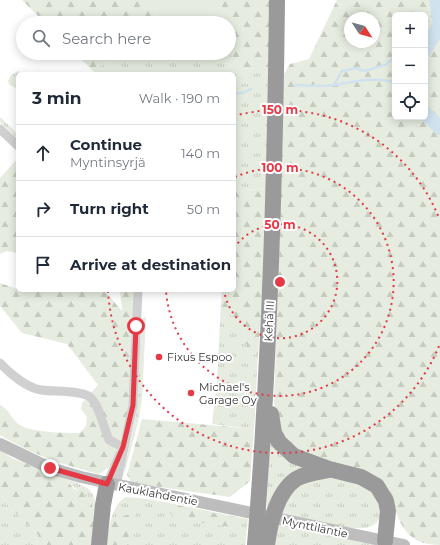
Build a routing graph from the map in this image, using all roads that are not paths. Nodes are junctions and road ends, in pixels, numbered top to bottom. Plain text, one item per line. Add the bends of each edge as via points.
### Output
1 (277, 0) edge
2 (0, 129) edge
3 (16, 144) edge
4 (138, 292) edge
5 (0, 363) edge
6 (266, 393) junction
7 (0, 444) edge
8 (123, 447) junction
9 (330, 470) junction
10 (112, 485) junction
11 (227, 508) joint
12 (385, 541) junction
13 (99, 544) edge
14 (255, 545) edge
15 (267, 545) edge
16 (404, 545) edge

1 - 6 highway, Kehä III via 273,242
2 - 3 street
4 - 8 street via 134,391
5 - 8 street via 22,381 39,390 90,397 95,403 109,440
6 - 9 highway via 274,433 279,442 294,456
6 - 14 highway, Kehä III
7 - 10 street, Kauklahdentie via 50,468
8 - 10 street via 120,473
9 - 12 highway via 361,477 382,492 388,511
9 - 15 highway via 306,474 289,486 275,510
10 - 11 street, Kauklahdentie
10 - 13 highway
11 - 12 street, Mynttiläntie
12 - 16 street, Mynttiläntie

